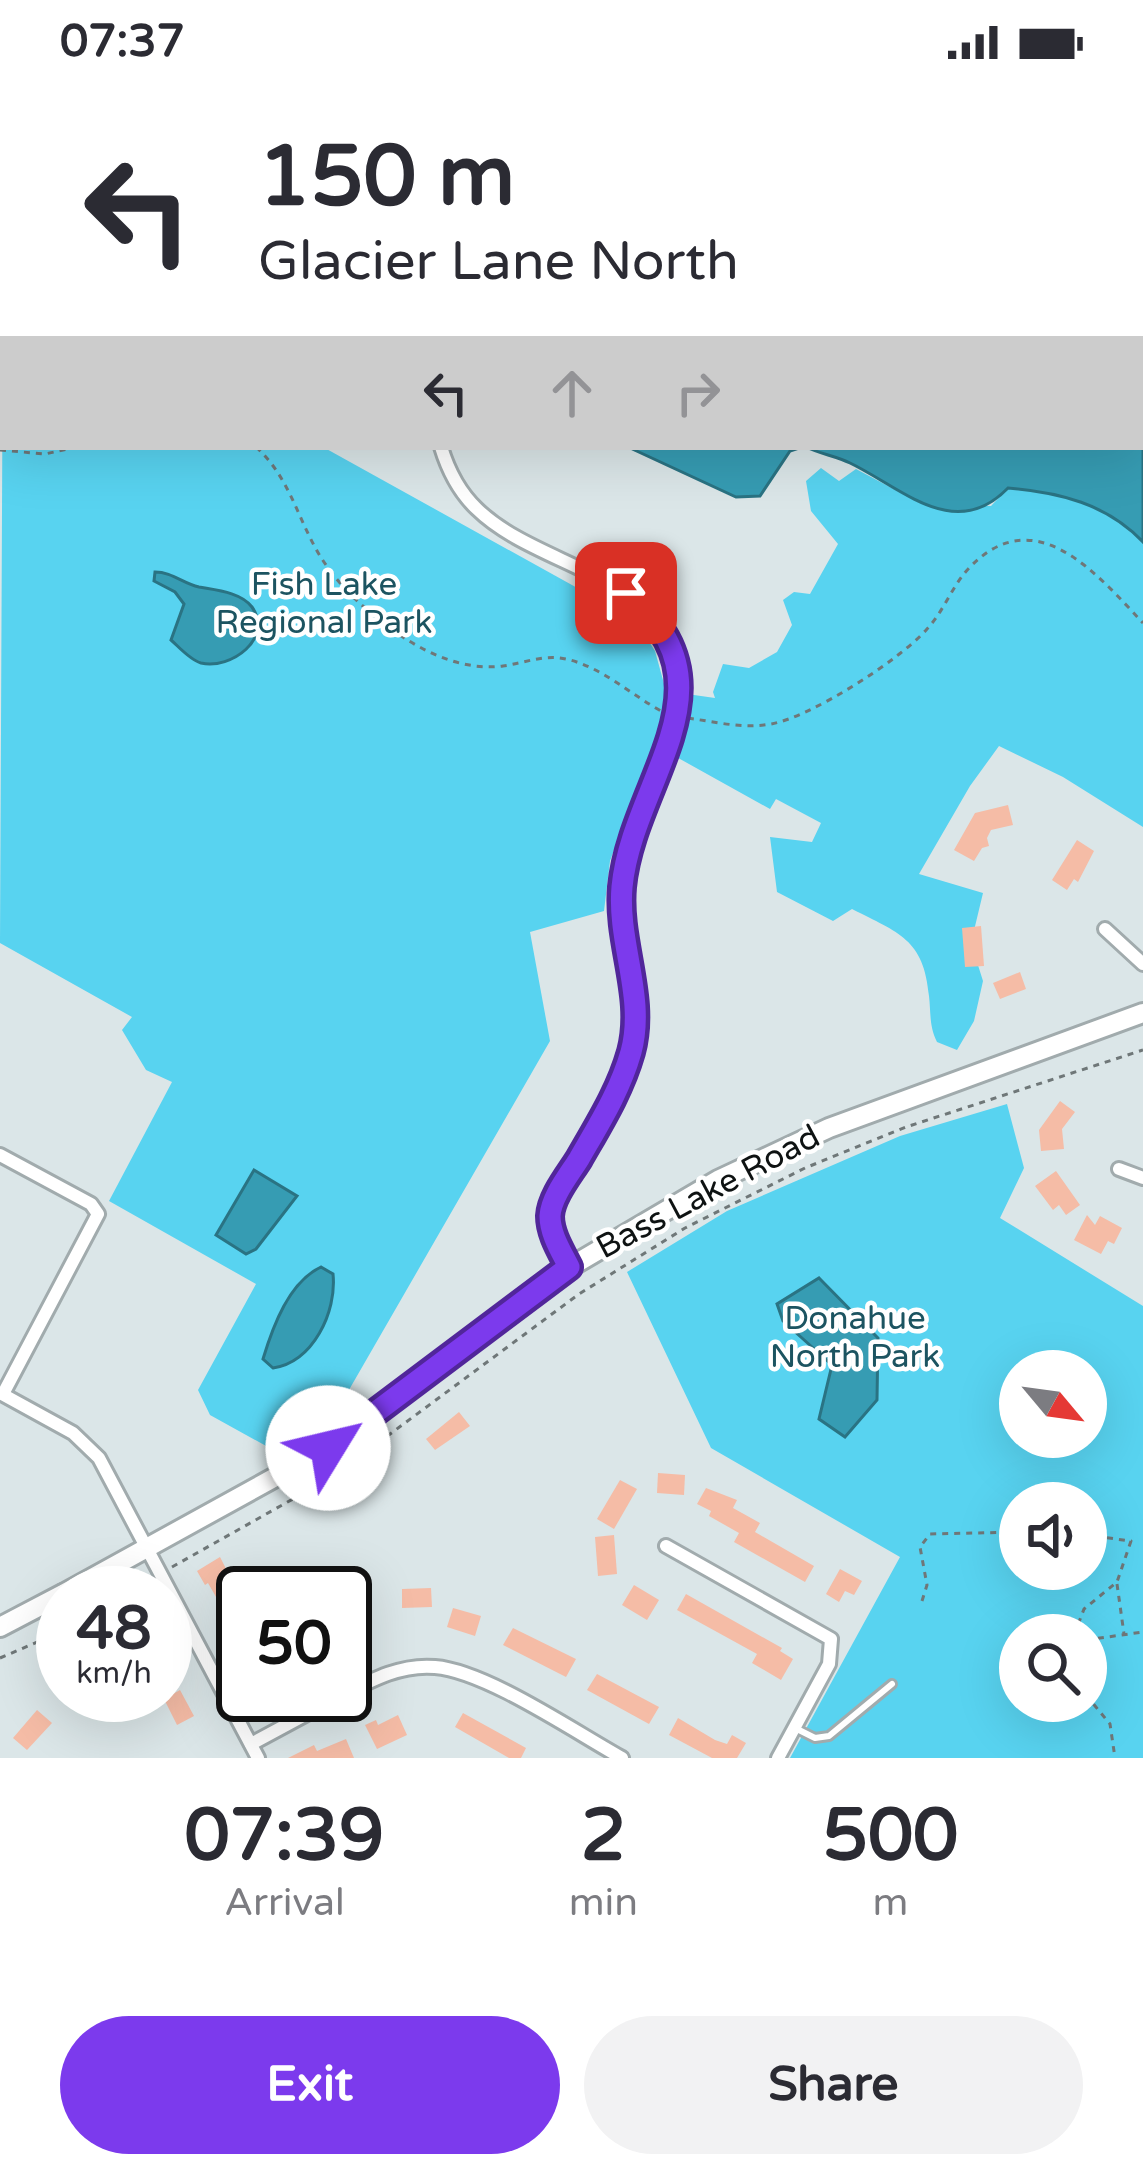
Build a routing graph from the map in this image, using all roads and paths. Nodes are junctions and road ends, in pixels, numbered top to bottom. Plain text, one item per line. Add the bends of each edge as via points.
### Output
1 (0, 450) edge
2 (63, 450) edge
3 (258, 450) edge
4 (442, 450) edge
5 (1143, 623) edge
6 (669, 714) dead end
7 (686, 718) dead end
8 (1106, 929) dead end
9 (1143, 964) edge
10 (1143, 1013) edge
11 (1143, 1050) edge
12 (0, 1155) edge
13 (1119, 1169) dead end
14 (1143, 1178) edge
15 (569, 1267) junction
16 (2, 1393) edge
17 (999, 1532) edge
18 (1107, 1538) edge
19 (666, 1546) dead end
20 (150, 1548) junction
21 (116, 1566) edge
22 (159, 1566) edge
23 (178, 1566) edge
24 (1117, 1582) junction
25 (922, 1601) dead end
26 (36, 1608) edge
27 (1082, 1614) edge
28 (0, 1627) edge
29 (192, 1631) edge
30 (1143, 1632) edge
31 (1124, 1634) junction
32 (1107, 1637) edge
33 (36, 1643) edge
34 (0, 1658) edge
35 (372, 1680) edge
36 (892, 1684) dead end
37 (1107, 1720) edge
38 (291, 1722) edge
39 (795, 1727) junction
40 (250, 1744) junction
41 (258, 1758) edge
42 (622, 1758) edge
43 (778, 1758) edge
44 (1115, 1758) edge

1 - 2 path
3 - 6 path via 288,486 333,575 407,639 467,665 578,662
4 - 15 street via 480,513 645,608 678,668 678,716 622,887 633,1045 551,1208
5 - 7 path via 1059,548 1006,543 972,565 902,652 802,714 754,725
8 - 9 street
10 - 15 main road, Bass Lake Road via 829,1128 718,1180
11 - 23 path via 906,1127 705,1217 578,1294 345,1468
12 - 16 street via 98,1214
13 - 14 street
15 - 20 main road, Bass Lake Road via 328,1448
16 - 20 street via 86,1443
17 - 25 path via 930,1534 920,1547
18 - 24 path via 1131,1541
19 - 39 street via 826,1634 829,1664
20 - 21 main road, Bass Lake Road
20 - 22 street
24 - 27 path
24 - 31 path
26 - 28 main road, Bass Lake Road
29 - 40 street
30 - 31 path
31 - 32 path
33 - 34 path
35 - 42 street via 411,1668 459,1671
36 - 39 lane via 829,1736
37 - 44 path
38 - 40 street
39 - 43 street
40 - 41 street

